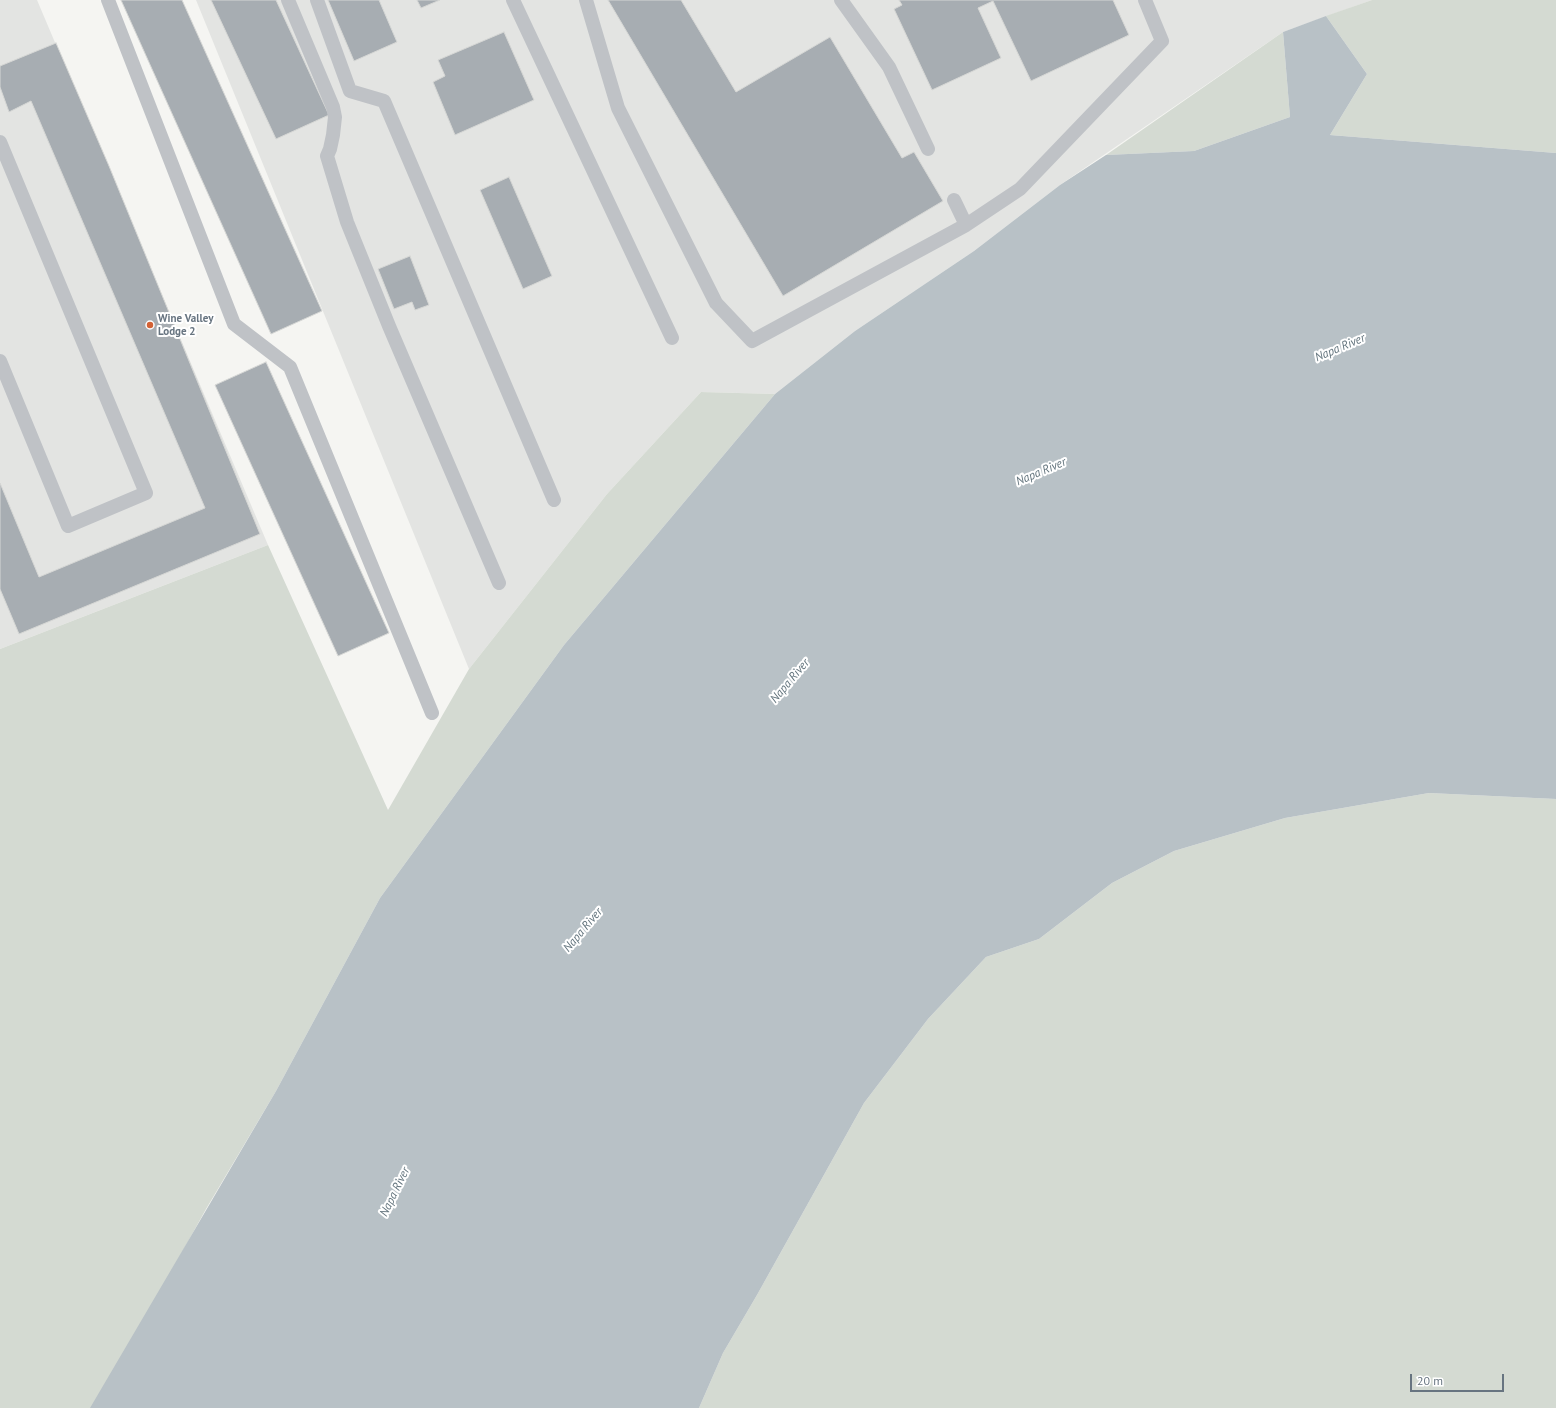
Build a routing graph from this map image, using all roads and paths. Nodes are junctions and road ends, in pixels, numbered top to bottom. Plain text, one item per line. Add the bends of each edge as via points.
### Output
1 (108, 0) edge
2 (288, 0) edge
3 (317, 0) edge
4 (514, 0) edge
5 (586, 0) edge
6 (841, 0) edge
7 (1145, 0) edge
8 (0, 142) edge
9 (928, 149) dead end
10 (954, 200) dead end
11 (966, 225) junction
12 (672, 338) dead end
13 (0, 361) edge
14 (554, 500) dead end
15 (499, 583) dead end
16 (432, 713) dead end

1 - 16 lane via 234,324 290,367
2 - 15 lane via 334,107 333,135 327,156 347,222 388,326
3 - 14 lane via 350,91 384,101
4 - 12 lane
5 - 11 lane via 618,108 716,303 752,341
6 - 9 lane via 889,67
7 - 11 lane via 1162,41 1020,189
8 - 13 lane via 146,494 68,526
10 - 11 lane

